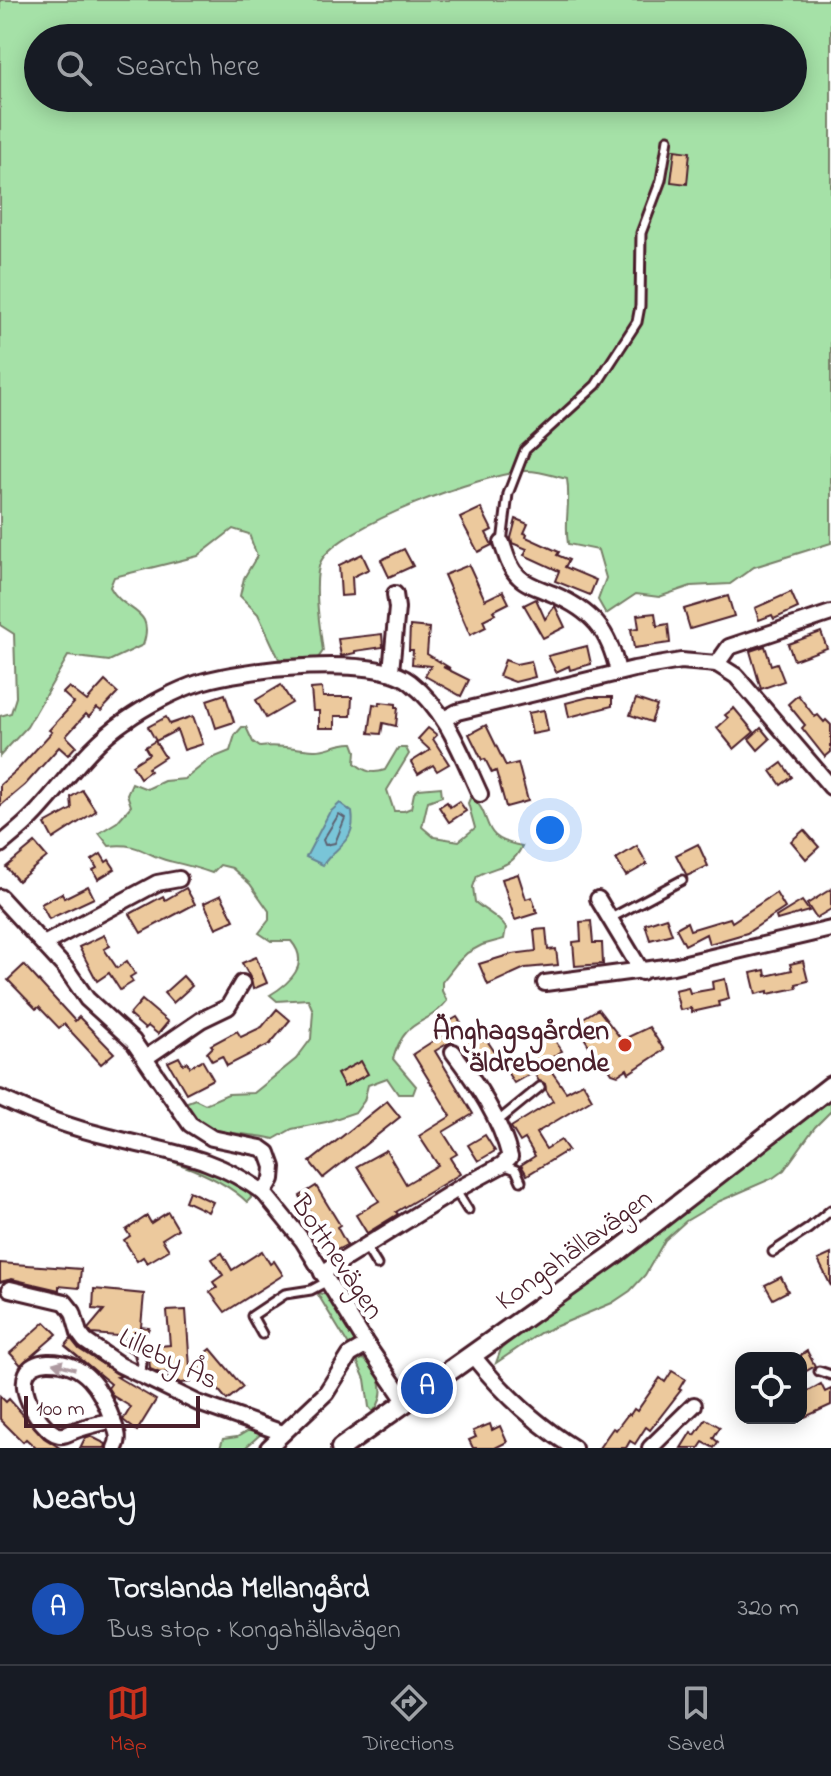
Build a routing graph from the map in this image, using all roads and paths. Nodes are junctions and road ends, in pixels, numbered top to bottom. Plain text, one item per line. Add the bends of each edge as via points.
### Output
1 (668, 139) dead end
2 (502, 543) joint
3 (395, 594) dead end
4 (831, 613) edge
5 (717, 664) junction
6 (391, 671) junction
7 (618, 672) junction
8 (444, 719) junction
9 (830, 783) edge
10 (480, 794) dead end
11 (0, 845) edge
12 (179, 879) dead end
13 (682, 880) dead end
14 (0, 897) edge
15 (598, 899) dead end
16 (609, 919) junction
17 (831, 929) edge
18 (44, 944) junction
19 (642, 972) junction
20 (242, 983) dead end
21 (545, 983) dead end
22 (453, 1052) dead end
23 (147, 1057) junction
24 (831, 1086) edge
25 (540, 1087) dead end
26 (0, 1098) edge
27 (497, 1122) junction
28 (502, 1165) junction
29 (521, 1181) dead end
30 (456, 1190) junction
31 (264, 1193) junction
32 (468, 1210) dead end
33 (831, 1210) edge
34 (366, 1247) junction
35 (773, 1252) dead end
36 (377, 1265) dead end
37 (325, 1277) junction
38 (10, 1289) dead end
39 (262, 1334) dead end
40 (126, 1343) dead end
41 (367, 1345) junction
42 (473, 1356) junction
43 (819, 1371) dead end
44 (139, 1375) junction
45 (831, 1375) edge
46 (406, 1402) junction
47 (694, 1405) dead end
48 (113, 1420) junction
49 (283, 1433) junction
50 (115, 1448) edge
51 (268, 1448) edge
52 (341, 1448) edge
53 (574, 1448) edge
54 (650, 1448) edge

1 - 2 lane via 661,180 641,233 637,322 596,385 525,450 508,494
2 - 7 street via 520,578 589,613 603,629
3 - 6 street
4 - 5 street via 729,647
5 - 7 street via 681,661
5 - 9 street via 736,676
6 - 8 street via 408,679
6 - 11 street via 303,666 199,682 102,738 34,816
7 - 8 street
8 - 10 street
12 - 18 street via 157,883
13 - 16 lane
14 - 18 street, Bottnevägen
15 - 16 street
16 - 19 street
17 - 19 street
18 - 23 street, Bottnevägen via 87,999
19 - 21 street
20 - 23 street via 228,1007
22 - 27 street
23 - 31 street, Bottnevägen via 190,1124 212,1138 268,1153 272,1179
24 - 42 street, Kongahällavägen via 628,1245
25 - 27 lane
26 - 31 street via 67,1126 206,1160
27 - 28 street via 510,1157
28 - 29 lane via 516,1170
28 - 30 street
30 - 32 lane
30 - 34 street
31 - 37 street, Bottnevägen
33 - 35 lane
34 - 36 lane
34 - 37 street
37 - 39 lane via 311,1290 285,1294 252,1316
37 - 41 street, Bottnevägen
38 - 44 street, Lilleby Ås via 65,1302 85,1341
40 - 44 lane via 139,1351
41 - 46 street, Bottnevägen
41 - 49 street via 350,1355 326,1393
42 - 46 street, Kongahällavägen
42 - 53 street via 514,1403
43 - 45 lane
44 - 49 street, Lilleby Ås
46 - 52 street, Kongahällavägen
47 - 54 street
48 -> 48 street, Lilleby Ås via 98,1387 80,1370 48,1362 29,1368 23,1376 21,1393 58,1435
48 - 50 street, Lilleby Ås via 119,1434
49 - 51 street

